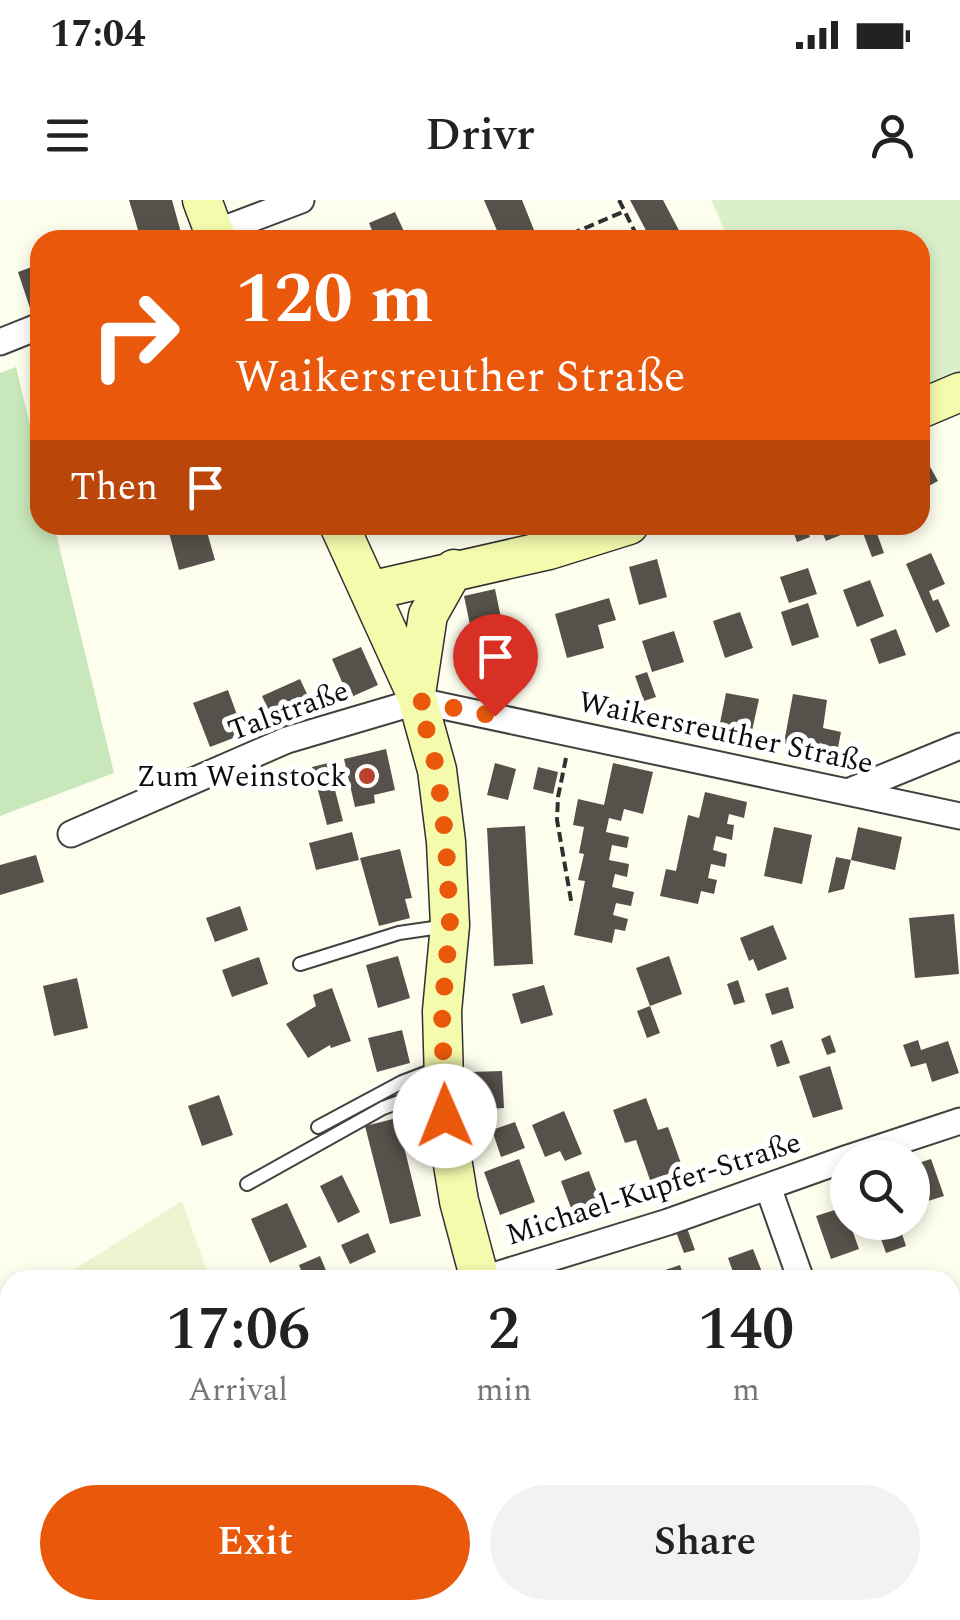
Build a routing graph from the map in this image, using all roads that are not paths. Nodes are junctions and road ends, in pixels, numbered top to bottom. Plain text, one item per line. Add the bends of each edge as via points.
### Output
1 (301, 200) edge
2 (211, 224) edge
3 (30, 330) edge
4 (0, 342) edge
5 (960, 392) edge
6 (930, 406) edge
7 (344, 535) edge
8 (597, 535) edge
9 (454, 570) junction
10 (369, 591) junction
11 (418, 697) junction
12 (960, 746) edge
13 (850, 791) junction
14 (960, 816) edge
15 (70, 834) dead end
16 (450, 925) junction
17 (300, 964) dead end
18 (444, 1076) junction
19 (960, 1121) edge
20 (318, 1127) dead end
21 (902, 1140) edge
22 (830, 1165) edge
23 (247, 1184) dead end
24 (768, 1187) junction
25 (477, 1270) edge
26 (511, 1270) edge
27 (797, 1270) edge

1 - 2 street
3 - 4 street
5 - 6 main road
7 - 10 main road
8 - 9 main road
9 - 10 main road
9 - 11 main road via 428,615
10 - 11 main road
11 - 13 street, Waikersreuther Straße
11 - 15 street, Talstraße via 286,740
11 - 16 main road via 437,770
12 - 13 street
13 - 14 street, Waikersreuther Straße
16 - 17 lane via 399,933
16 - 18 main road
18 - 20 lane via 402,1082
18 - 23 lane
18 - 25 main road via 459,1201
19 - 21 street, Michael-Kupfer-Straße
22 - 24 street, Michael-Kupfer-Straße
24 - 26 street, Michael-Kupfer-Straße
24 - 27 street

